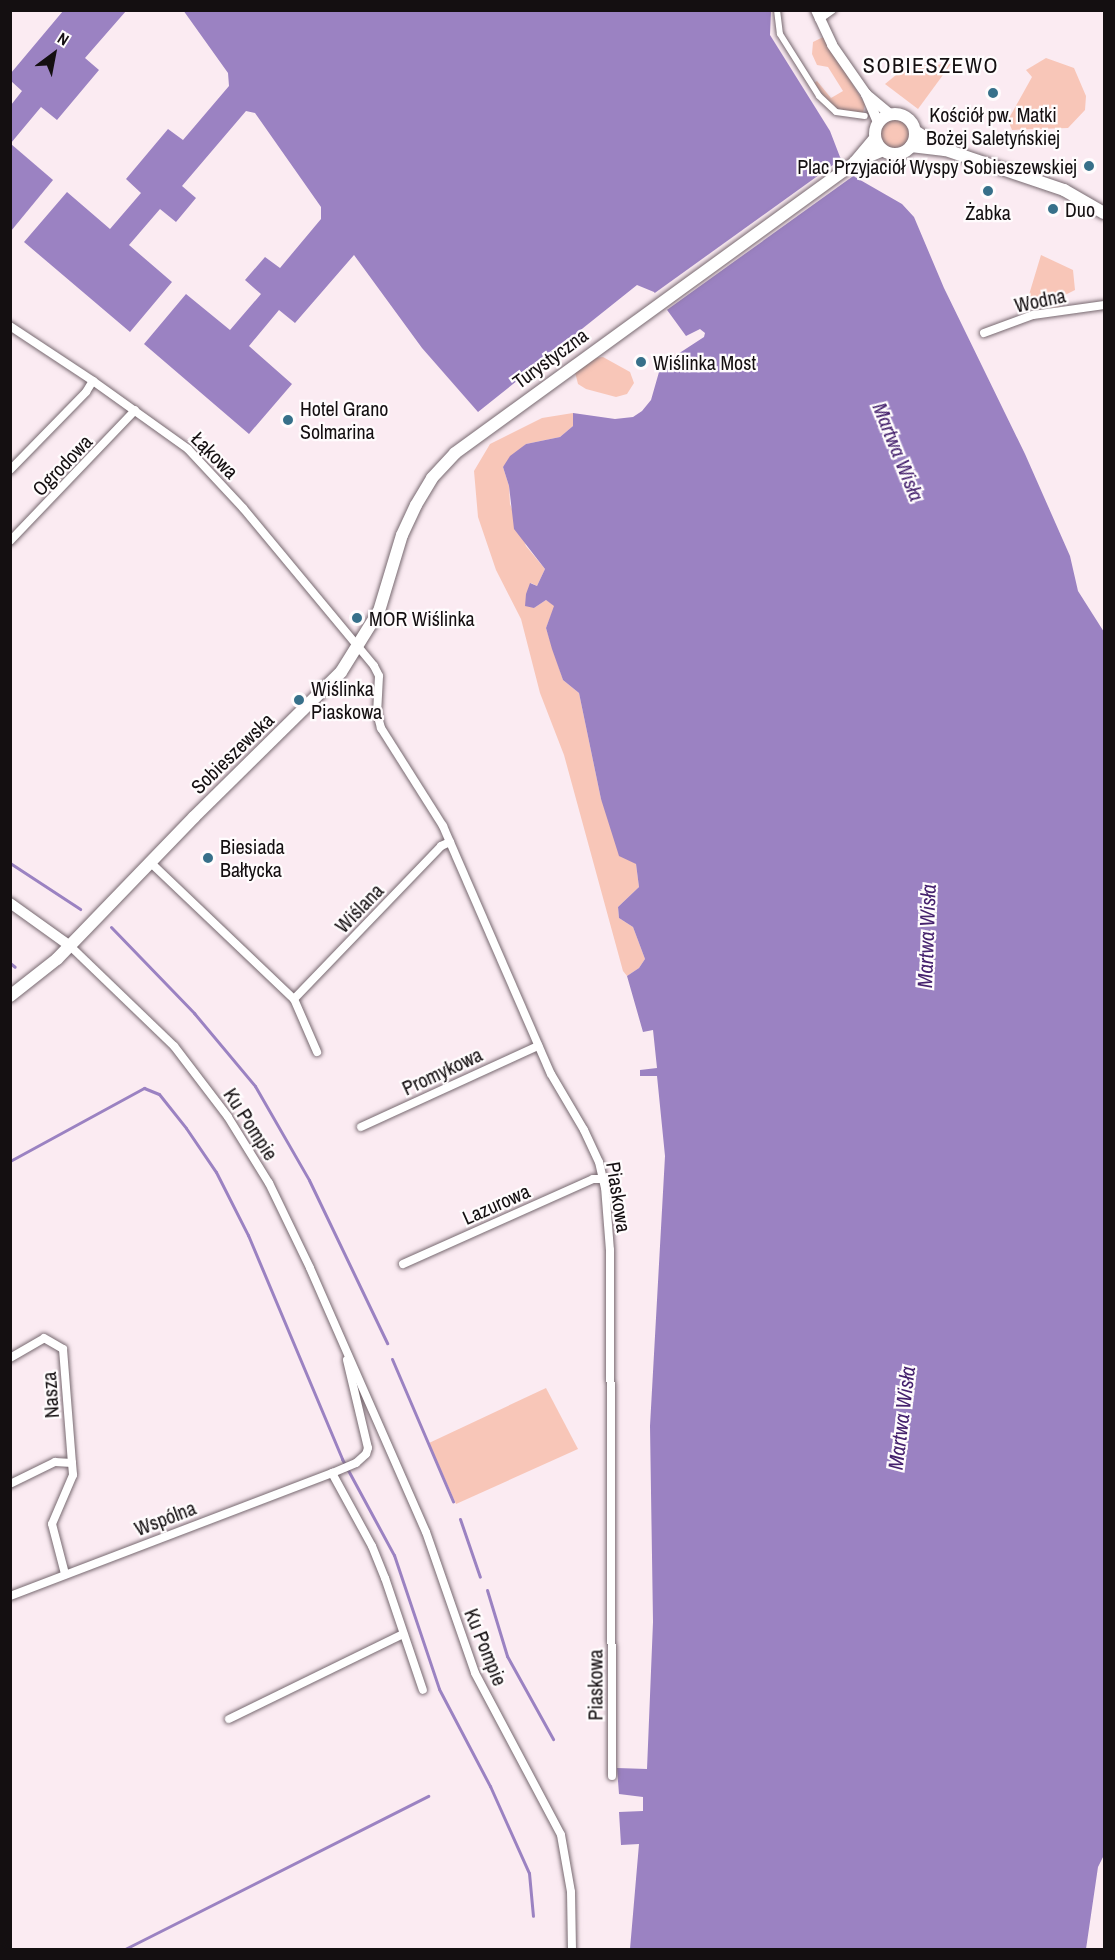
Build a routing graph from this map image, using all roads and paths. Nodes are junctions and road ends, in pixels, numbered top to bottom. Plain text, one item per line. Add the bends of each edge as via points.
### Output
1 (777, 10) edge
2 (832, 10) edge
3 (818, 15) edge
4 (866, 94) junction
5 (890, 114) junction
6 (865, 116) dead end
7 (878, 122) junction
8 (915, 131) junction
9 (875, 138) junction
10 (911, 147) junction
11 (883, 150) junction
12 (946, 150) junction
13 (853, 164) junction
14 (1104, 213) edge
15 (1104, 305) edge
16 (10, 326) edge
17 (984, 333) dead end
18 (93, 381) junction
19 (135, 410) junction
20 (466, 443) joint
21 (10, 470) edge
22 (10, 541) edge
23 (359, 647) junction
24 (450, 842) junction
25 (151, 863) junction
26 (10, 903) edge
27 (70, 946) junction
28 (10, 996) edge
29 (294, 999) junction
30 (538, 1046) junction
31 (316, 1052) dead end
32 (361, 1126) dead end
33 (603, 1179) junction
34 (403, 1264) dead end
35 (10, 1358) edge
36 (349, 1358) junction
37 (72, 1463) junction
38 (335, 1472) junction
39 (10, 1484) edge
40 (65, 1574) junction
41 (10, 1596) edge
42 (403, 1634) junction
43 (423, 1690) dead end
44 (229, 1719) dead end
45 (612, 1776) dead end
46 (572, 1950) edge

1 - 6 street via 780,34 826,105 836,112
2 - 3 street
3 - 4 street via 832,45
4 - 5 street
4 - 7 street
5 - 7 main road
5 - 8 main road via 909,119
7 - 9 main road
8 - 10 main road
8 - 12 main road
9 - 11 main road
9 - 13 main road
10 - 11 main road via 897,154
10 - 12 main road
11 - 13 main road
12 - 14 main road via 1051,184
13 - 20 main road, Turystyczna
15 - 17 street, Wodna via 1033,315
16 - 18 street, Łąkowa
18 - 19 street, Łąkowa
18 - 21 street
19 - 22 street, Ogrodowa
19 - 23 street, Łąkowa via 188,449 225,488
20 - 23 main road, Sobieszewska via 439,469 416,505 402,535 385,597
23 - 24 street, Piaskowa via 379,676 381,728 439,818
23 - 25 main road, Sobieszewska via 309,706
24 - 29 street, Wiślana via 441,846
24 - 30 street, Piaskowa
25 - 27 main road, Sobieszewska
25 - 29 street
26 - 27 street
27 - 28 main road, Sobieszewska
27 - 36 street, Ku Pompie via 174,1046 228,1117 269,1183
29 - 31 street
30 - 32 street, Promykowa
30 - 33 street, Piaskowa via 584,1130
33 - 34 street, Lazurowa via 593,1179
33 - 45 street, Piaskowa via 611,1272
35 - 37 street, Nasza via 44,1338 63,1349
36 - 38 street, Ku Pompie via 346,1361 368,1448 356,1463
36 - 46 street, Ku Pompie via 426,1532 475,1673 561,1835 570,1875
37 - 39 street via 55,1462
37 - 40 street, Nasza via 73,1475 52,1524
38 - 40 street, Wspólna
38 - 42 street via 372,1546
40 - 41 street, Wspólna
42 - 43 street
42 - 44 street

